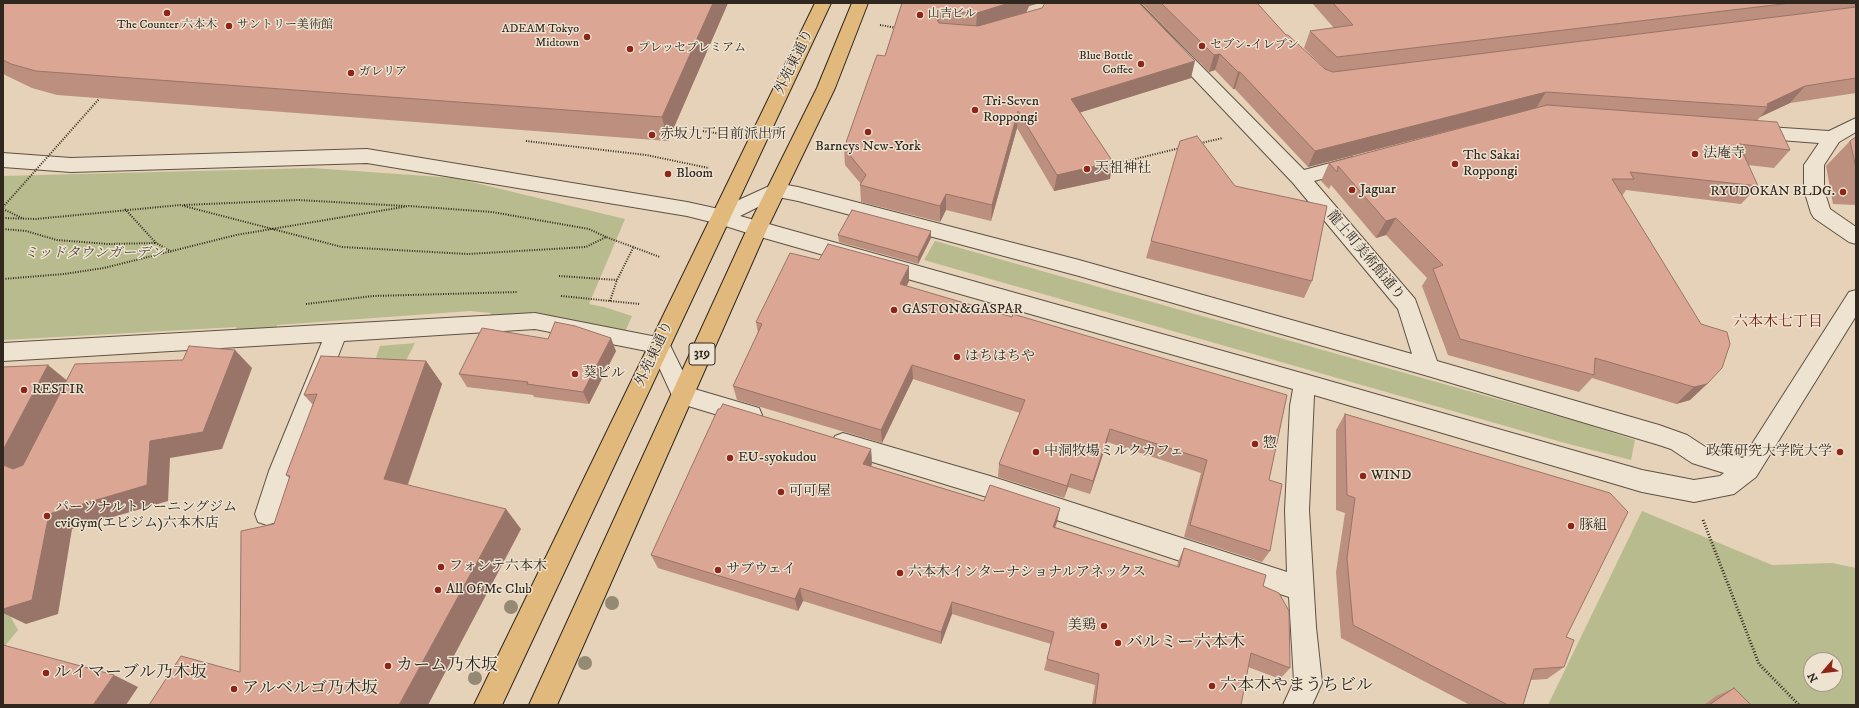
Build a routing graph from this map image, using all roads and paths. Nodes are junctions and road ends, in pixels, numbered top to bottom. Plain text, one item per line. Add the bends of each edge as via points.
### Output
1 (823, 3) edge
2 (860, 3) edge
3 (1130, 3) edge
4 (878, 25) dead end
5 (900, 28) edge
6 (99, 99) edge
7 (1856, 124) edge
8 (1254, 131) junction
9 (1738, 131) edge
10 (703, 132) dead end
11 (727, 135) dead end
12 (1832, 138) junction
13 (526, 140) dead end
14 (1200, 143) edge
15 (1185, 147) edge
16 (3, 160) edge
17 (1369, 160) edge
18 (1109, 165) edge
19 (710, 168) dead end
20 (1300, 178) junction
21 (776, 190) junction
22 (180, 205) junction
23 (409, 206) junction
24 (3, 208) edge
25 (125, 209) junction
26 (721, 217) junction
27 (3, 218) edge
28 (24, 219) junction
29 (3, 229) edge
30 (757, 229) junction
31 (273, 231) junction
32 (606, 237) junction
33 (1856, 237) edge
34 (156, 243) junction
35 (634, 246) junction
36 (172, 252) junction
37 (660, 257) dead end
38 (559, 276) dead end
39 (3, 279) edge
40 (617, 280) junction
41 (1856, 298) edge
42 (610, 301) dead end
43 (336, 334) junction
44 (659, 345) junction
45 (101, 347) junction
46 (3, 352) edge
47 (1428, 367) junction
48 (91, 368) edge
49 (1305, 382) junction
50 (683, 395) junction
51 (769, 421) edge
52 (822, 437) edge
53 (1748, 470) junction
54 (1694, 491) junction
55 (268, 514) dead end
56 (1301, 589) junction
57 (488, 705) edge
58 (543, 705) edge
59 (1297, 705) edge
60 (1799, 705) edge

1 - 26 main road, 外苑東通り
2 - 21 main road, 319 via 826,88
3 - 8 street, 龍土町美術館通り
4 - 5 path
6 - 24 path, bridge
7 - 12 street
8 - 14 path
8 - 20 street, 龍土町美術館通り
9 - 12 street
10 - 11 path
12 - 33 street via 1814,166 1816,201 1821,214
13 - 19 path via 646,155
15 - 18 path
16 - 26 street via 71,165 367,156 687,209
17 - 20 street
20 - 47 street, 龍土町美術館通り via 1407,305
21 - 26 street
21 - 30 main road, 319
21 - 47 street via 1079,268
22 - 23 path via 298,200
22 - 25 path
22 - 31 path
23 - 31 path
23 - 32 path via 492,212 590,229
24 - 28 path
25 - 28 path
25 - 34 path
26 - 30 street
26 - 44 main road, 外苑東通り
27 - 28 path
29 - 34 path via 26,231 57,240
30 - 49 street
30 - 50 main road, 319
31 - 32 path via 342,247 468,254 586,247
31 - 36 path via 236,236
32 - 35 path
34 - 36 path
35 - 37 path
35 - 40 path
36 - 39 path via 104,268
38 - 40 path
40 - 42 path
41 - 53 street
43 - 44 street via 535,321
43 - 45 street
43 - 55 street via 281,471
44 - 50 street
44 - 57 main road, 外苑東通り
45 - 46 street
45 - 48 street
47 - 53 street via 1659,435 1679,442 1700,456
49 - 54 street via 1438,424 1634,478
49 - 56 street via 1301,406 1297,510
50 - 51 street
50 - 58 main road, 319
52 - 56 street via 990,487
53 - 54 street via 1725,486
54 - 60 path via 1759,664
56 - 59 street via 1308,683

